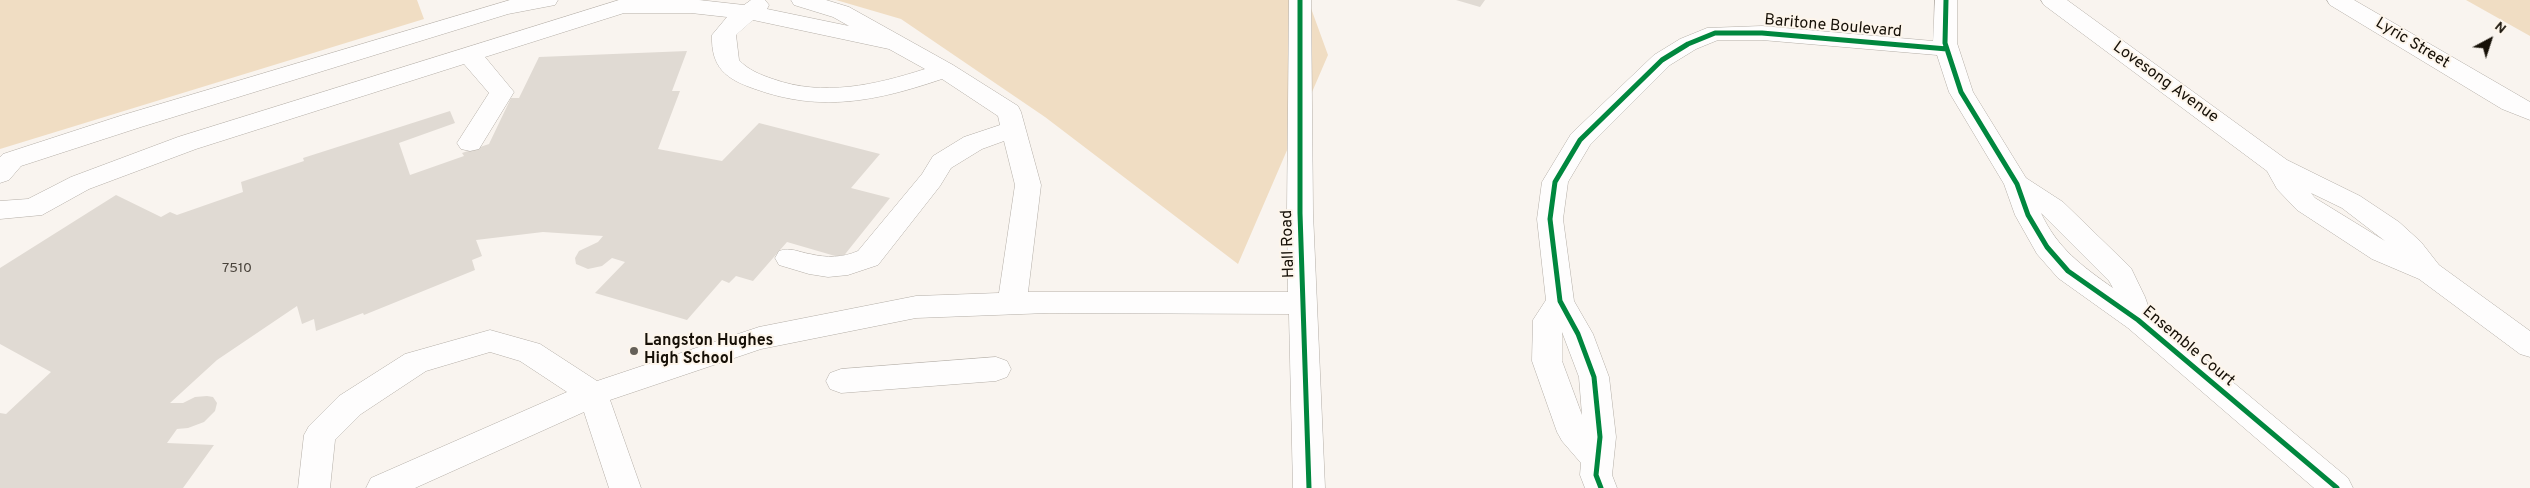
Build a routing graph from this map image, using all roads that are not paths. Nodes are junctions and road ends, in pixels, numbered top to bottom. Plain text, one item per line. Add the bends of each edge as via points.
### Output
1 (547, 0) edge
2 (802, 0) edge
3 (1300, 0) edge
4 (1946, 0) edge
5 (2052, 0) edge
6 (2338, 0) edge
7 (676, 3) edge
8 (757, 6) edge
9 (896, 43) junction
10 (1947, 50) junction
11 (469, 54) junction
12 (945, 70) junction
13 (2520, 108) edge
14 (2530, 128) edge
15 (1014, 129) junction
16 (470, 143) dead end
17 (0, 174) edge
18 (0, 210) edge
19 (789, 258) dead end
20 (1560, 301) junction
21 (1012, 303) junction
22 (1303, 303) junction
23 (2530, 346) edge
24 (996, 369) dead end
25 (841, 381) dead end
26 (593, 394) junction
27 (1598, 474) edge
28 (314, 488) edge
29 (382, 488) edge
30 (624, 488) edge
31 (1309, 488) edge
32 (2338, 488) edge

1 - 17 street via 504,8 132,121 12,160
2 - 9 street via 841,12
3 - 22 street, Hall Road
4 - 10 street, Ensemble Court via 1944,43
5 - 23 street, Lovesong Avenue via 2278,166 2286,183 2306,204 2382,252 2429,272
6 - 13 street, Lyric Street
7 - 8 street
7 - 11 street via 622,6
8 - 9 street
8 - 12 street via 724,34 725,57 740,74 770,88 805,96 844,97 898,86
9 - 12 street
10 - 20 street, Baritone Boulevard via 1762,33 1715,33 1662,60 1580,140 1555,182 1550,219
10 - 32 street, Ensemble Court via 1961,92 2017,184 2028,215 2052,254 2068,272 2138,320
11 - 16 street via 502,92
11 - 18 street via 187,143 80,183 33,208
12 - 15 street via 1009,112
13 - 14 street, Lyric Street
15 - 19 street via 973,143 942,162 868,258 854,265 835,268 815,267
15 - 21 street via 1028,185
20 - 27 street, Baritone Boulevard via 1578,334 1594,377 1600,437
20 - 27 street, Baritone Boulevard via 1548,320 1547,361 1573,432
21 - 22 street
21 - 26 street via 916,307 759,338
22 - 31 street, Hall Road
24 - 25 street
26 - 28 street via 530,352 490,341 416,362 350,405 320,435
26 - 29 street
26 - 30 street

